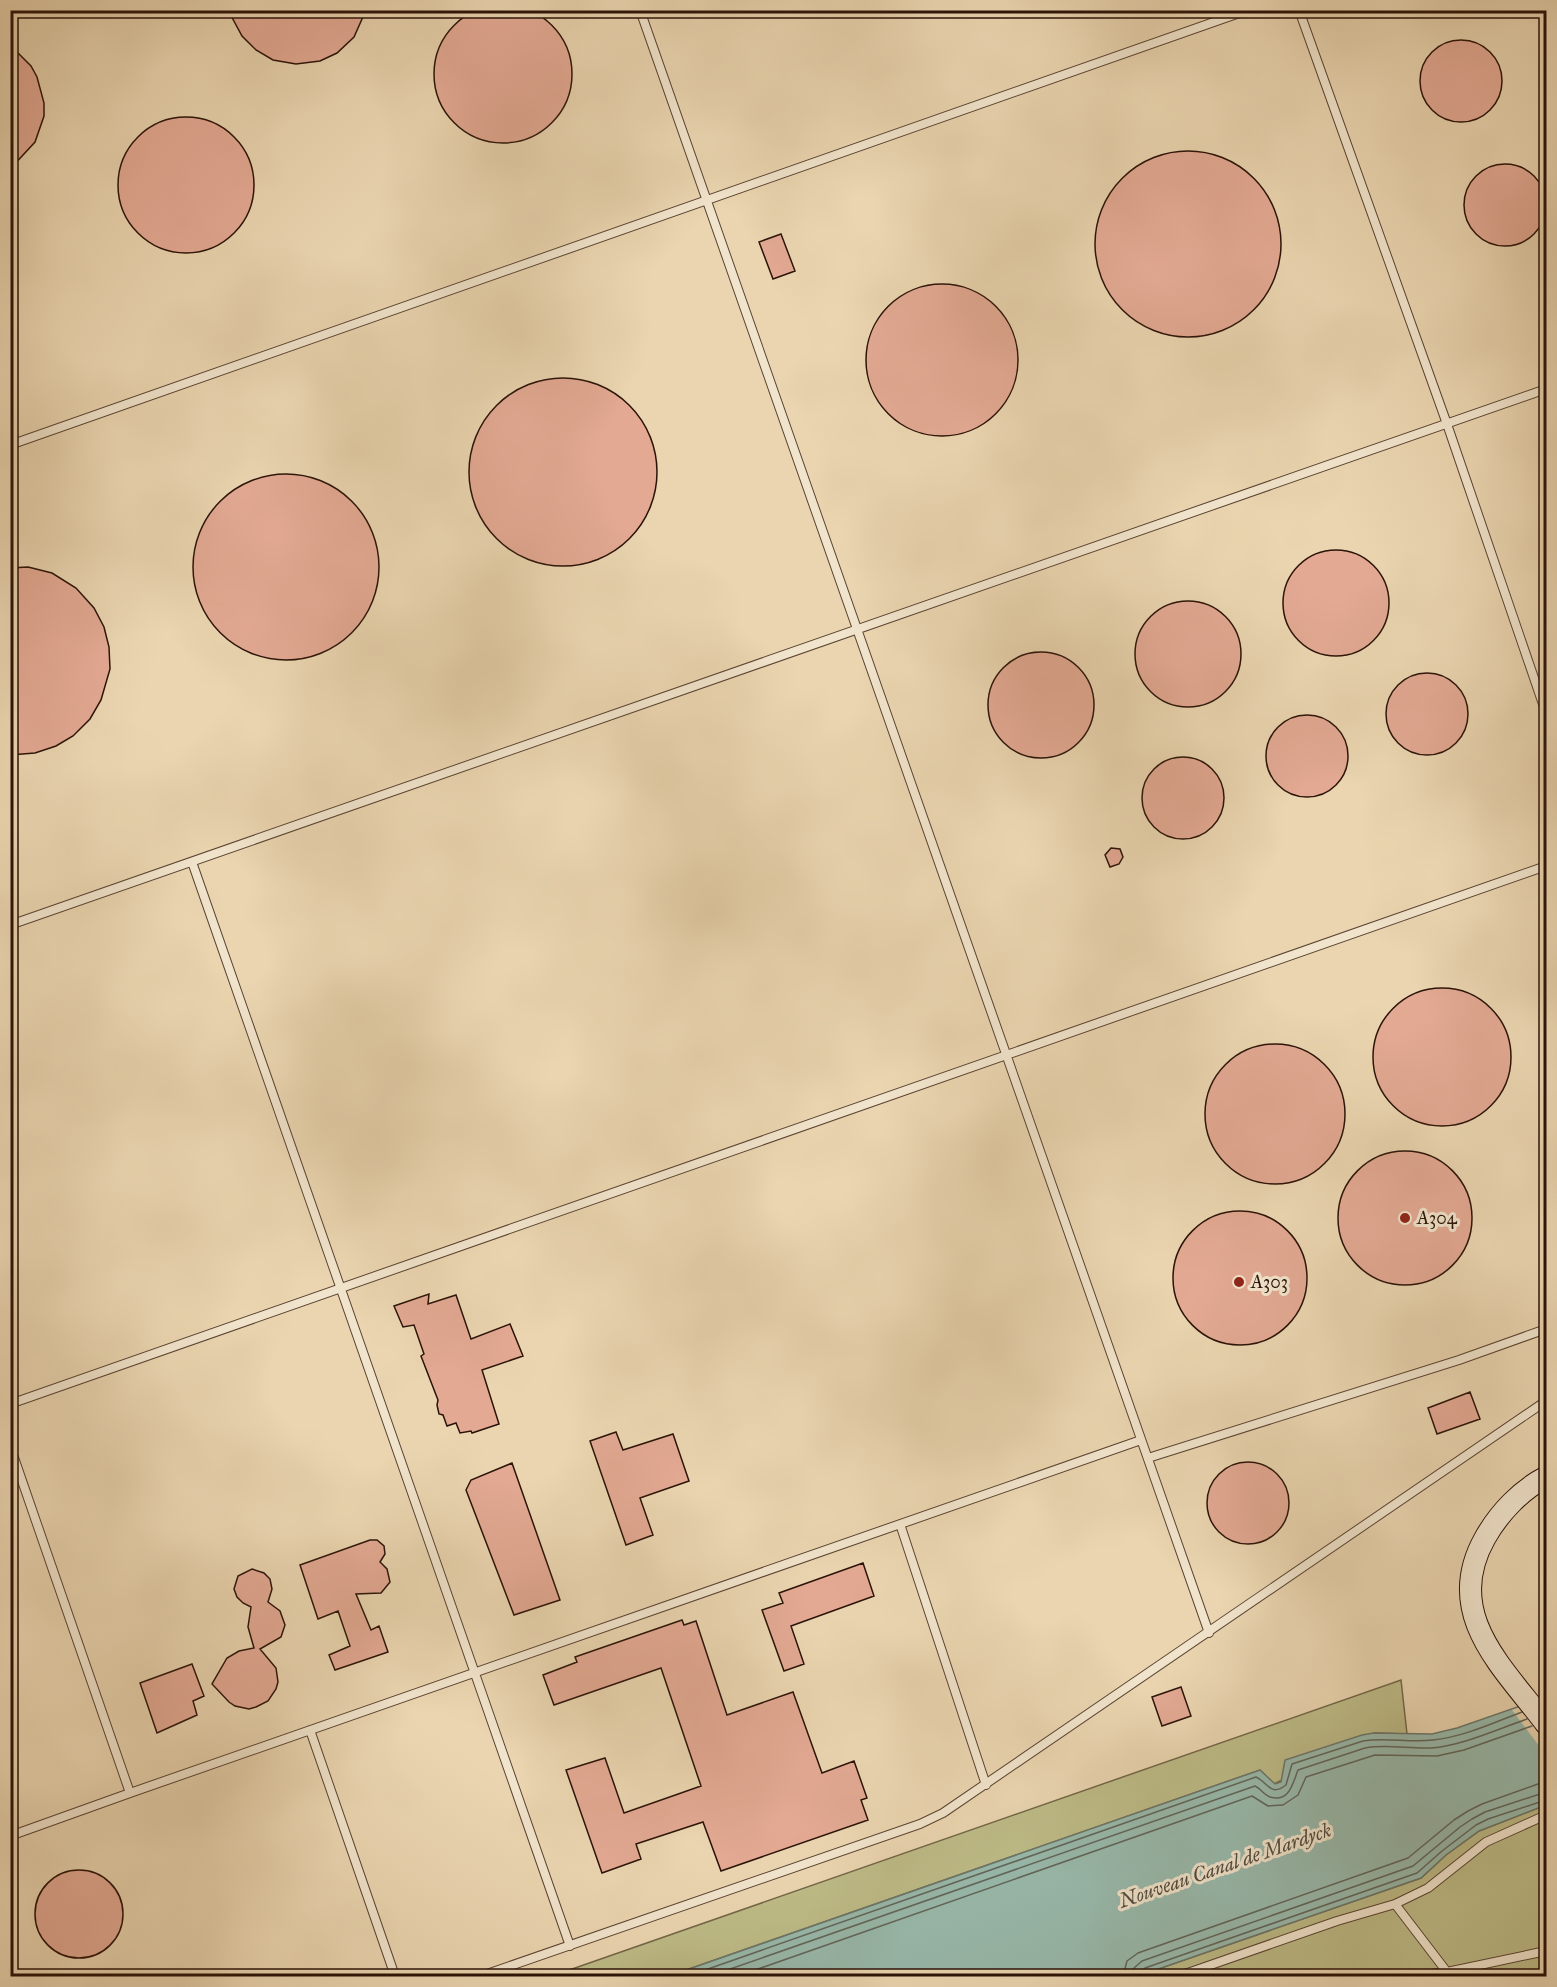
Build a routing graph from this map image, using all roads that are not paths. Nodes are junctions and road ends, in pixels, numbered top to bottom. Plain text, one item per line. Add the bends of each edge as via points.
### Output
1 (640, 10) edge
2 (1248, 10) edge
3 (1299, 10) edge
4 (707, 200) junction
5 (1546, 389) edge
6 (1447, 424) junction
7 (10, 445) edge
8 (858, 630) junction
9 (1546, 713) edge
10 (192, 862) junction
11 (1546, 866) edge
12 (10, 925) edge
13 (1006, 1055) junction
14 (341, 1288) junction
15 (1546, 1329) edge
16 (1546, 1401) edge
17 (10, 1404) edge
18 (1141, 1440) junction
19 (10, 1446) edge
20 (1148, 1458) junction
21 (1546, 1477) edge
22 (1546, 1491) edge
23 (1509, 1506) junction
24 (900, 1524) junction
25 (1209, 1633) junction
26 (475, 1673) junction
27 (1546, 1724) edge
28 (310, 1730) junction
29 (986, 1785) junction
30 (130, 1793) junction
31 (1546, 1815) edge
32 (10, 1836) edge
33 (1395, 1904) junction
34 (570, 1946) junction
35 (1546, 1951) edge
36 (1448, 1972) junction
37 (395, 1977) edge
38 (481, 1977) edge
39 (1179, 1977) edge
40 (1414, 1977) edge

1 - 4 lane
2 - 4 lane
3 - 6 lane
4 - 7 lane
4 - 8 lane
5 - 6 lane
6 - 8 lane
6 - 9 lane
8 - 10 lane
8 - 13 lane
10 - 12 lane
10 - 14 lane
11 - 13 lane
13 - 14 lane
13 - 18 lane
14 - 17 lane
14 - 26 lane
15 - 20 lane
16 - 25 lane
18 - 20 lane
18 - 24 lane
19 - 30 lane
20 - 25 lane
21 - 23 main road
22 - 23 main road
23 - 27 main road via 1494,1522 1475,1559 1470,1587 1472,1613 1493,1654
24 - 26 lane
24 - 29 lane
25 - 29 lane
26 - 28 lane
26 - 34 lane
28 - 30 lane
28 - 37 lane
29 - 34 lane via 920,1824
30 - 32 lane
31 - 33 lane via 1486,1842 1428,1888
33 - 36 lane
33 - 39 lane
34 - 38 lane
35 - 36 lane
36 - 40 lane

